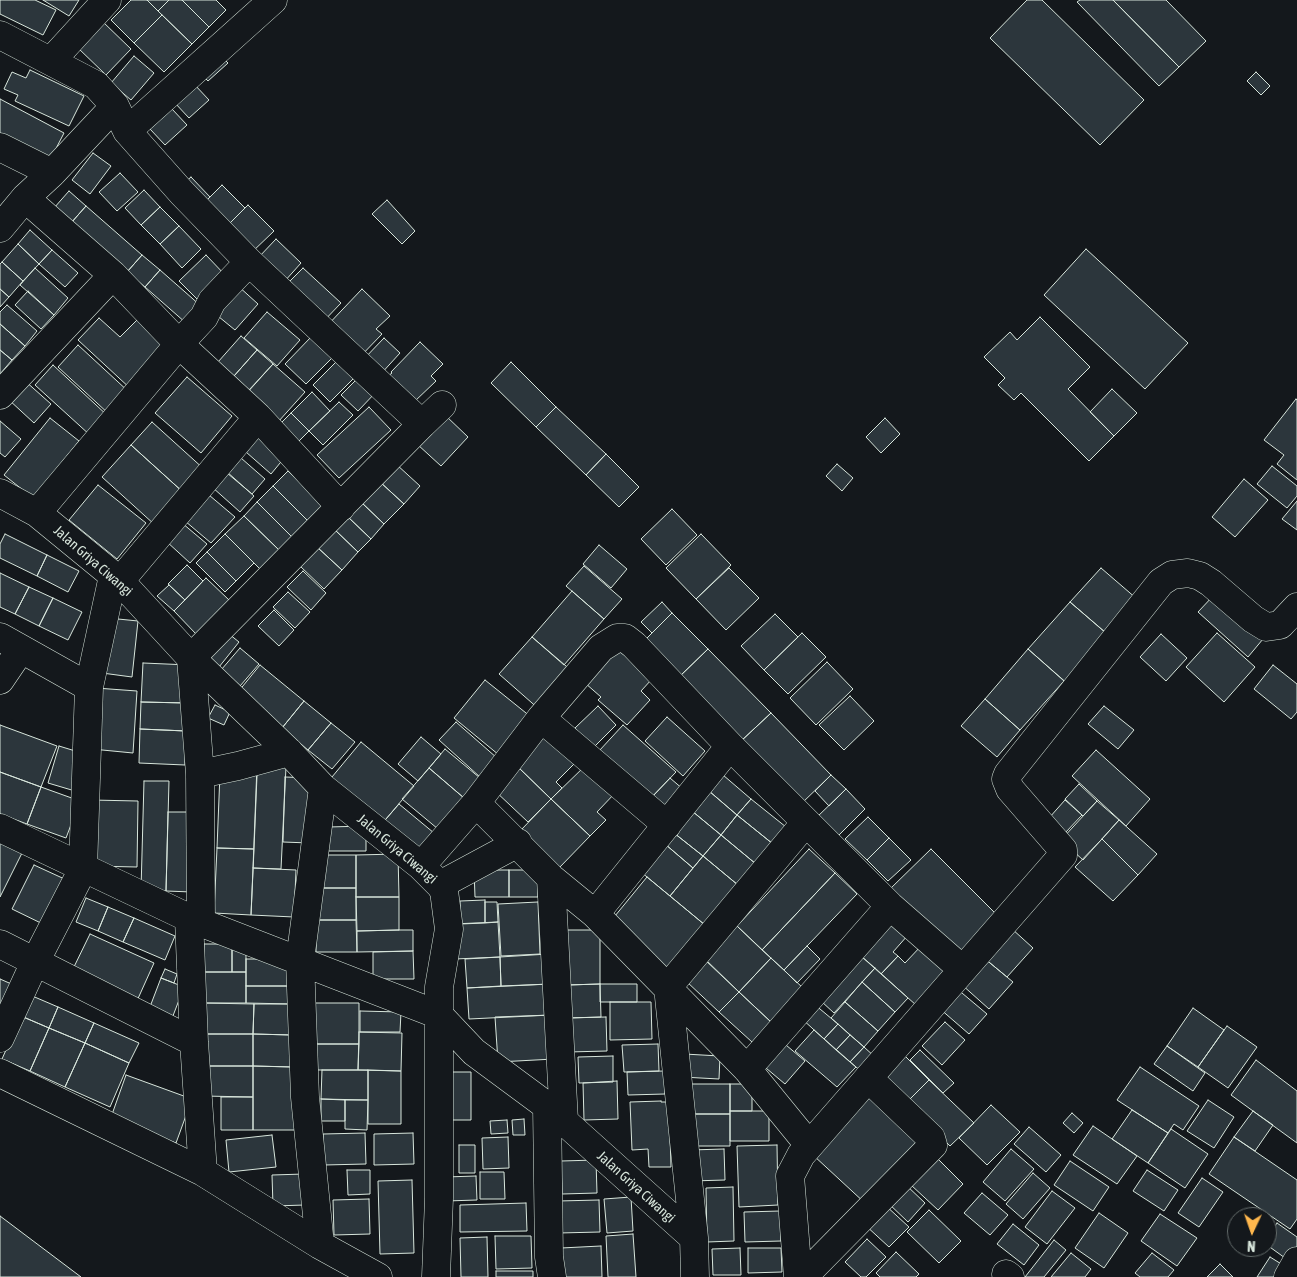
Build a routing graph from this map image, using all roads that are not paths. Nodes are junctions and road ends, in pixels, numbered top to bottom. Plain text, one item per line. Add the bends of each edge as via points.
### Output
1 (107, 0) edge
2 (273, 0) edge
3 (0, 35) edge
4 (51, 61) junction
5 (115, 106) junction
6 (127, 131) junction
7 (0, 147) edge
8 (52, 173) junction
9 (25, 198) junction
10 (0, 228) edge
11 (249, 262) junction
12 (113, 275) junction
13 (179, 344) junction
14 (0, 395) edge
15 (442, 405) dead end
16 (258, 417) junction
17 (422, 424) junction
18 (0, 493) edge
19 (341, 507) junction
20 (37, 513) junction
21 (116, 579) junction
22 (1297, 608) edge
23 (10, 643) edge
24 (191, 658) junction
25 (0, 680) edge
26 (89, 687) junction
27 (541, 718) junction
28 (730, 746) junction
29 (288, 752) junction
30 (200, 774) junction
31 (323, 788) junction
32 (476, 803) junction
33 (806, 822) junction
34 (667, 824) junction
35 (0, 828) edge
36 (518, 843) junction
37 (421, 866) junction
38 (83, 869) junction
39 (551, 878) junction
40 (440, 885) junction
41 (890, 906) junction
42 (595, 914) junction
43 (195, 920) junction
44 (0, 944) edge
45 (300, 960) junction
46 (35, 962) junction
47 (962, 969) junction
48 (668, 987) junction
49 (439, 1015) junction
50 (0, 1038) edge
51 (194, 1042) junction
52 (747, 1069) junction
53 (0, 1073) edge
54 (868, 1078) junction
55 (555, 1114) junction
56 (809, 1145) junction
57 (203, 1172) junction
58 (694, 1238) junction
59 (320, 1245) junction
60 (1297, 1261) edge
61 (378, 1277) edge
62 (436, 1277) edge
63 (552, 1277) edge
64 (695, 1277) edge
65 (798, 1277) edge
66 (803, 1277) edge
67 (1288, 1277) edge

1 - 4 street
2 - 6 street
3 - 4 street
4 - 5 street via 96,85
5 - 6 street
5 - 8 street
6 - 11 street
7 - 8 street
8 - 9 street
9 - 10 street
9 - 12 street
11 - 13 street via 212,301 204,317
11 - 17 street
12 - 13 street
12 - 14 street
13 - 16 street
13 - 20 street
15 - 17 street
16 - 19 street
16 - 21 street
17 - 19 street
18 - 20 street, Jalan Griya Ciwangi
19 - 24 street
20 - 21 street, Jalan Griya Ciwangi
21 - 24 street, Jalan Griya Ciwangi
21 - 26 street
22 - 47 street via 1280,625 1266,626 1253,620 1200,576 1188,573 1172,575 1161,582 1008,774 1006,779 1010,788 1064,853
23 - 25 street
23 - 26 street
24 - 29 street, Jalan Griya Ciwangi
24 - 30 street
26 - 38 street
27 - 28 street via 602,648 617,638 625,638
27 - 32 street
27 - 34 street
28 - 33 street
28 - 34 street
29 - 30 street
29 - 31 street, Jalan Griya Ciwangi
30 - 43 street
31 - 37 street, Jalan Griya Ciwangi
31 - 45 street
32 - 36 street
32 - 37 street
33 - 41 street
33 - 48 street
34 - 42 street
35 - 38 street
36 - 39 street
36 - 40 street
37 - 40 street, Jalan Griya Ciwangi
38 - 43 street
38 - 46 street
39 - 42 street
39 - 55 street
40 - 49 street, Jalan Griya Ciwangi via 444,891 449,929 439,987
41 - 47 street
41 - 52 street
42 - 48 street
43 - 45 street
43 - 51 street
44 - 46 street
45 - 49 street
45 - 59 street via 305,1097
46 - 50 street
46 - 51 street
47 - 54 street
48 - 52 street
48 - 58 street
49 - 55 street, Jalan Griya Ciwangi via 474,1052
49 - 62 street
51 - 57 street
52 - 56 street
53 - 57 street
54 - 56 street
54 - 66 street via 931,1138 933,1145
55 - 58 street, Jalan Griya Ciwangi
55 - 63 street via 549,1257
56 - 65 street via 790,1176
57 - 59 street
58 - 64 street
59 - 61 street
60 - 67 street

